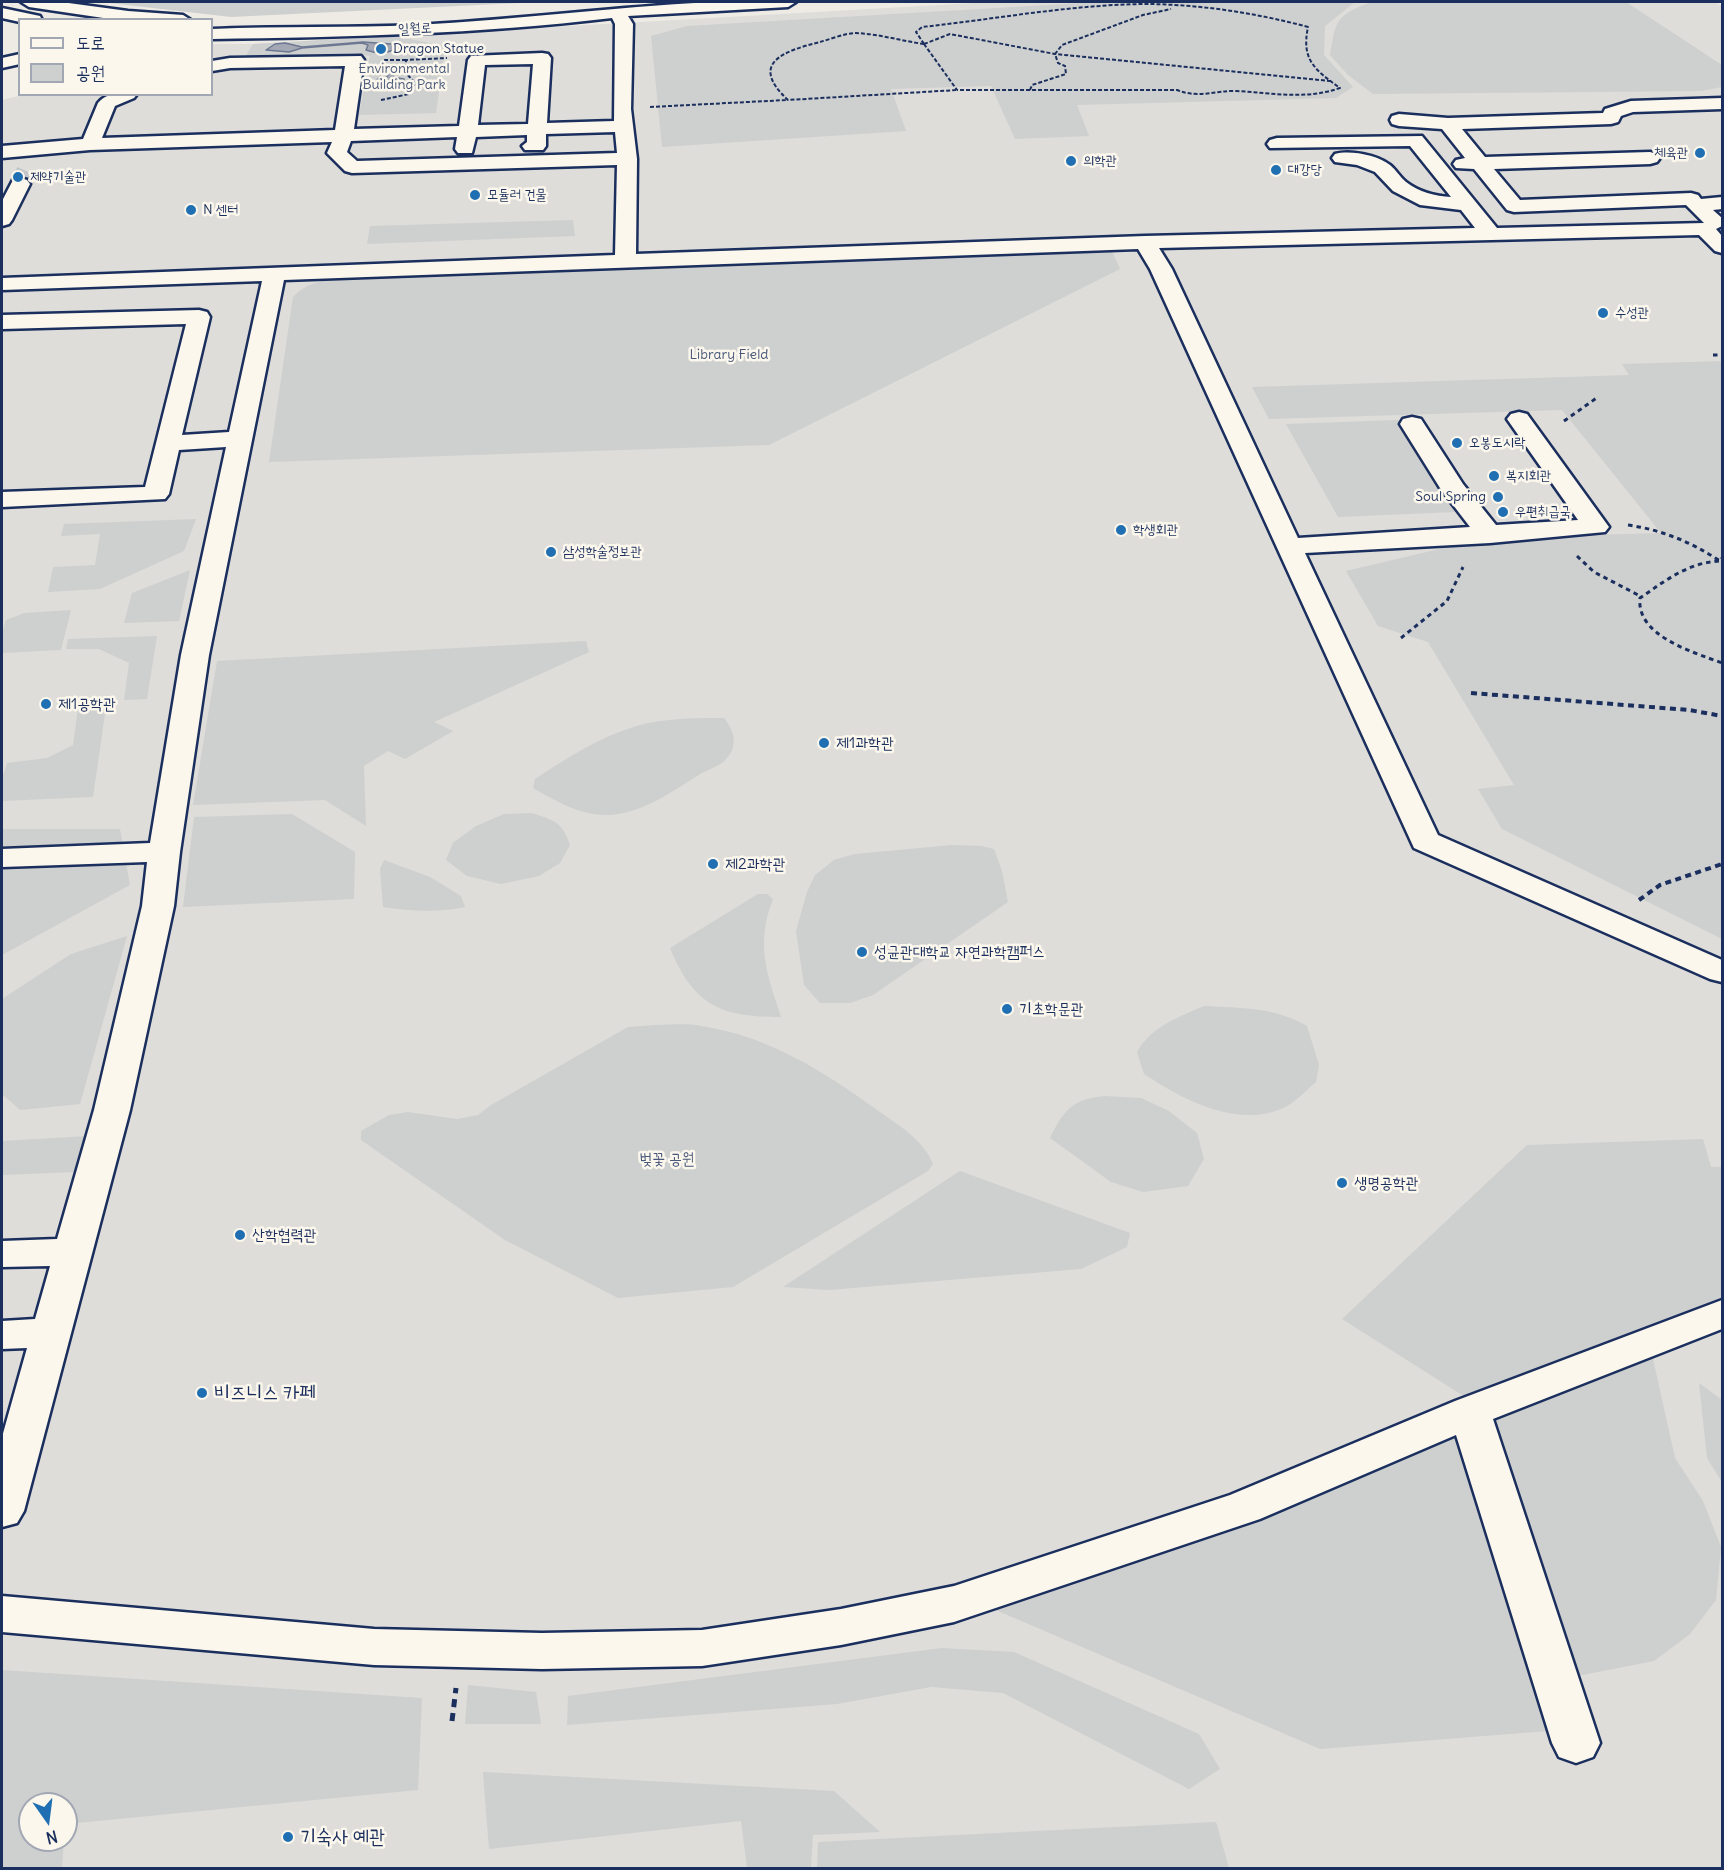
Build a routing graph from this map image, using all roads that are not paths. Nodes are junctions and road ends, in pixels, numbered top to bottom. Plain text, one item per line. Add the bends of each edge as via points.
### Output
1 (29, 2) edge
2 (788, 2) edge
3 (617, 12) junction
4 (2, 14) edge
5 (23, 18) edge
6 (156, 18) edge
7 (213, 21) edge
8 (2, 26) edge
9 (18, 29) edge
10 (213, 34) edge
11 (18, 59) edge
12 (2, 63) edge
13 (213, 66) edge
14 (123, 96) edge
15 (1722, 103) edge
16 (623, 117) junction
17 (1399, 120) junction
18 (1375, 121) dead end
19 (1448, 124) junction
20 (537, 129) junction
21 (1623, 129) junction
22 (344, 135) junction
23 (466, 140) junction
24 (1415, 140) junction
25 (90, 144) junction
26 (1277, 144) dead end
27 (37, 149) junction
28 (2, 152) edge
29 (1342, 158) dead end
30 (627, 159) junction
31 (1434, 164) junction
32 (1479, 164) junction
33 (1662, 169) junction
34 (1694, 202) junction
35 (1722, 203) edge
36 (1467, 205) junction
37 (2, 220) edge
38 (1704, 229) junction
39 (1490, 233) junction
40 (1145, 242) junction
41 (1722, 247) edge
42 (624, 261) junction
43 (274, 275) junction
44 (10, 283) edge
45 (2, 313) edge
46 (2, 322) edge
47 (1519, 419) dead end
48 (1412, 424) dead end
49 (239, 439) junction
50 (168, 443) junction
51 (2, 500) edge
52 (1490, 535) junction
53 (1289, 546) junction
54 (164, 852) junction
55 (2, 858) edge
56 (1722, 972) edge
57 (73, 1252) junction
58 (2, 1254) edge
59 (1722, 1314) edge
60 (51, 1333) junction
61 (2, 1335) edge
62 (1470, 1412) junction
63 (12, 1435) edge
64 (2, 1510) edge
65 (2, 1614) edge
66 (1576, 1743) dead end

1 - 6 street
2 - 3 street, 일월로
3 - 7 street, 일월로 via 542,9 363,20
3 - 10 street, 일월로 via 416,30
3 - 16 street via 624,24
4 - 5 street
8 - 9 street
11 - 12 street
13 - 22 street via 353,59 356,61
14 - 25 street via 107,103
15 - 21 street via 1618,109 1612,113
16 - 20 street
16 - 30 street
17 - 18 street
17 - 19 street
17 - 24 street
19 - 21 street
19 - 32 street
20 - 23 street via 536,146
20 - 23 street via 542,58 477,60
21 - 33 street
22 - 23 street via 400,133 398,151
22 - 25 street
22 - 30 street via 337,153 352,168
24 - 26 street
24 - 31 street
25 - 27 street
27 - 28 street
27 - 37 street
29 - 36 street via 1382,168 1400,187 1426,201
30 - 42 street
31 - 32 street
31 - 36 street
32 - 33 street
32 - 34 street via 1514,206
33 - 34 street
34 - 35 street
34 - 38 street via 1715,222
36 - 39 street
38 - 39 street
38 - 41 street
39 - 40 street
40 - 42 street via 990,236
40 - 53 street
42 - 43 street
43 - 44 street
43 - 49 street
44 - 45 street
46 - 50 street via 200,316
47 - 52 street via 1596,527
48 - 52 street via 1453,488
49 - 50 street
49 - 54 street via 195,655
50 - 51 street via 156,494
52 - 53 street
53 - 56 street via 1425,841
54 - 55 street
54 - 57 street via 158,906 120,1076
57 - 58 street
57 - 60 street
59 - 62 street
60 - 61 street
60 - 63 street
62 - 65 street via 1245,1507 954,1604 841,1628 702,1648 542,1651 374,1647
62 - 66 street
63 - 64 street

